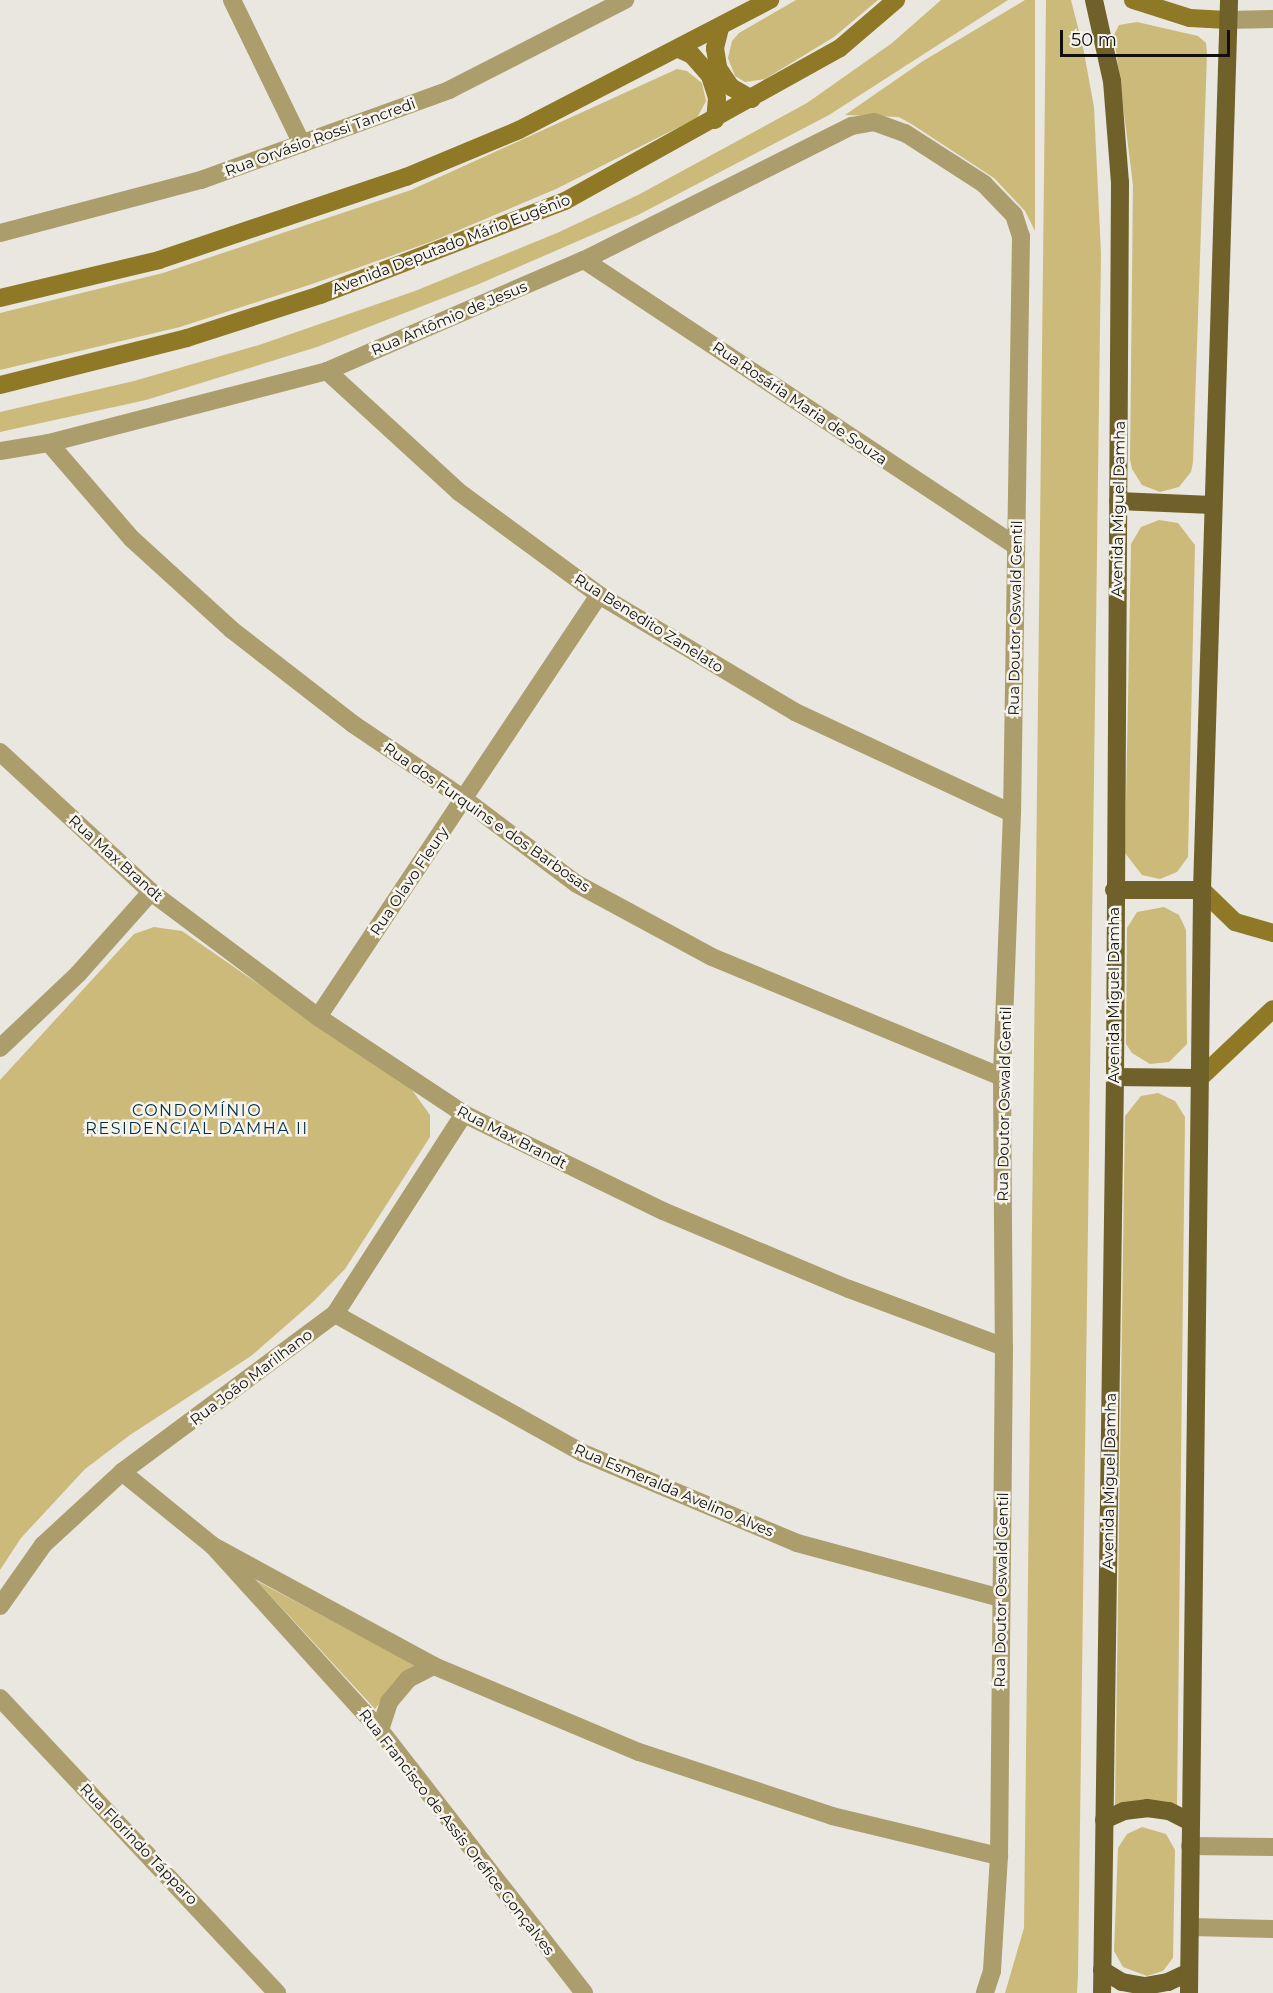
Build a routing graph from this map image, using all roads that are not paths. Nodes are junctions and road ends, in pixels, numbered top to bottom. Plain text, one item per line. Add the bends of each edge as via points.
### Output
1 (232, 0) edge
2 (625, 0) edge
3 (770, 0) edge
4 (896, 0) edge
5 (1094, 0) edge
6 (1133, 0) edge
7 (1229, 0) edge
8 (595, 8) edge
9 (1227, 20) junction
10 (1273, 20) edge
11 (720, 28) junction
12 (679, 49) junction
13 (752, 99) junction
14 (715, 120) junction
15 (874, 122) joint
16 (302, 144) junction
17 (0, 233) edge
18 (584, 260) junction
19 (0, 298) edge
20 (327, 371) junction
21 (0, 385) edge
22 (49, 443) junction
23 (0, 451) edge
24 (1118, 501) junction
25 (1212, 505) junction
26 (1016, 546) junction
27 (599, 595) junction
28 (0, 752) edge
29 (464, 799) junction
30 (1012, 813) junction
31 (1114, 890) junction
32 (1202, 890) junction
33 (151, 892) junction
34 (1273, 933) edge
35 (1273, 1009) edge
36 (318, 1017) junction
37 (0, 1048) edge
38 (1002, 1077) junction
39 (1115, 1077) junction
40 (1200, 1078) junction
41 (464, 1114) junction
42 (335, 1314) junction
43 (1004, 1347) junction
44 (122, 1472) junction
45 (213, 1546) junction
46 (1001, 1598) junction
47 (0, 1606) edge
48 (434, 1666) junction
49 (0, 1698) edge
50 (380, 1730) junction
51 (1104, 1821) junction
52 (1190, 1821) junction
53 (1190, 1846) junction
54 (1273, 1847) edge
55 (999, 1856) junction
56 (1190, 1927) junction
57 (1273, 1929) edge
58 (1102, 1970) junction
59 (1189, 1972) junction
60 (277, 1993) edge
61 (584, 1993) edge
62 (986, 1993) edge
63 (1102, 1993) edge
64 (1189, 1993) edge

1 - 16 street
2 - 8 street, Rua Orvásio Rossi Tancredi
3 - 11 street
4 - 13 street, Avenida Deputado Mário Eugênio via 840,48
5 - 24 main road, Avenida Miguel Damha via 1112,81 1120,183
6 - 9 street via 1190,18
7 - 9 main road
8 - 16 street, Rua Orvásio Rossi Tancredi via 449,90
9 - 10 street
9 - 25 main road
11 - 12 street
11 - 13 street via 715,48 718,68 731,87
12 - 14 street via 692,55 710,76 717,98
12 - 19 street via 519,130 406,177 159,260
13 - 14 street, Avenida Deputado Mário Eugênio
14 - 21 street, Avenida Deputado Mário Eugênio via 565,201 453,246 188,338
15 - 18 street, Rua Antômio de Jesus via 852,126
15 - 26 street, Rua Doutor Oswald Gentil via 905,133 984,184 1014,215 1021,236
16 - 17 street, Rua Orvásio Rossi Tancredi via 201,180
18 - 20 street, Rua Antômio de Jesus
18 - 26 street, Rua Rosária Maria de Souza
20 - 22 street, Rua Antômio de Jesus
20 - 27 street, Rua Benedito Zanelato via 459,492
22 - 23 street, Rua Antômio de Jesus
22 - 29 street, Rua dos Furquins e dos Barbosas via 132,539 232,630 353,724
24 - 25 main road
24 - 31 main road, Avenida Miguel Damha
25 - 32 main road
26 - 30 street, Rua Doutor Oswald Gentil
27 - 29 street, Rua Olavo Fleury
27 - 30 street, Rua Benedito Zanelato via 795,712
28 - 33 street, Rua Max Brandt
29 - 36 street, Rua Olavo Fleury
29 - 38 street, Rua dos Furquins e dos Barbosas via 578,884 712,957
30 - 38 street, Rua Doutor Oswald Gentil
31 - 32 main road
31 - 39 main road, Avenida Miguel Damha
32 - 34 street via 1235,922
32 - 40 main road
33 - 36 street, Rua Max Brandt
33 - 37 street via 78,974
35 - 40 street
36 - 41 street, Rua Max Brandt
38 - 43 street, Rua Doutor Oswald Gentil
39 - 40 main road
39 - 51 main road, Avenida Miguel Damha
40 - 52 main road
41 - 42 street, Rua João Marilhano
41 - 43 street, Rua Max Brandt via 663,1211 849,1289
42 - 44 street, Rua João Marilhano
42 - 46 street, Rua Esmeralda Avelino Alves via 584,1453 797,1543
43 - 46 street, Rua Doutor Oswald Gentil
44 - 45 street, Rua Francisco de Assis Oréfice Gonçalves
44 - 47 street, Rua João Marilhano via 43,1545
45 - 48 street
45 - 50 street, Rua Francisco de Assis Oréfice Gonçalves
46 - 55 street, Rua Doutor Oswald Gentil
48 - 50 street via 408,1679 395,1694
48 - 55 street via 639,1752 832,1816
49 - 60 street, Rua Florindo Tápparo
50 - 61 street, Rua Francisco de Assis Oréfice Gonçalves
51 - 52 main road via 1124,1811 1147,1808 1169,1811
51 - 58 main road, Avenida Miguel Damha
52 - 53 main road
53 - 54 street
53 - 56 main road
55 - 62 street, Rua Doutor Oswald Gentil via 992,1971
56 - 57 street
56 - 59 main road
58 - 59 main road via 1122,1982 1145,1986 1168,1982
58 - 63 main road, Avenida Miguel Damha
59 - 64 main road

